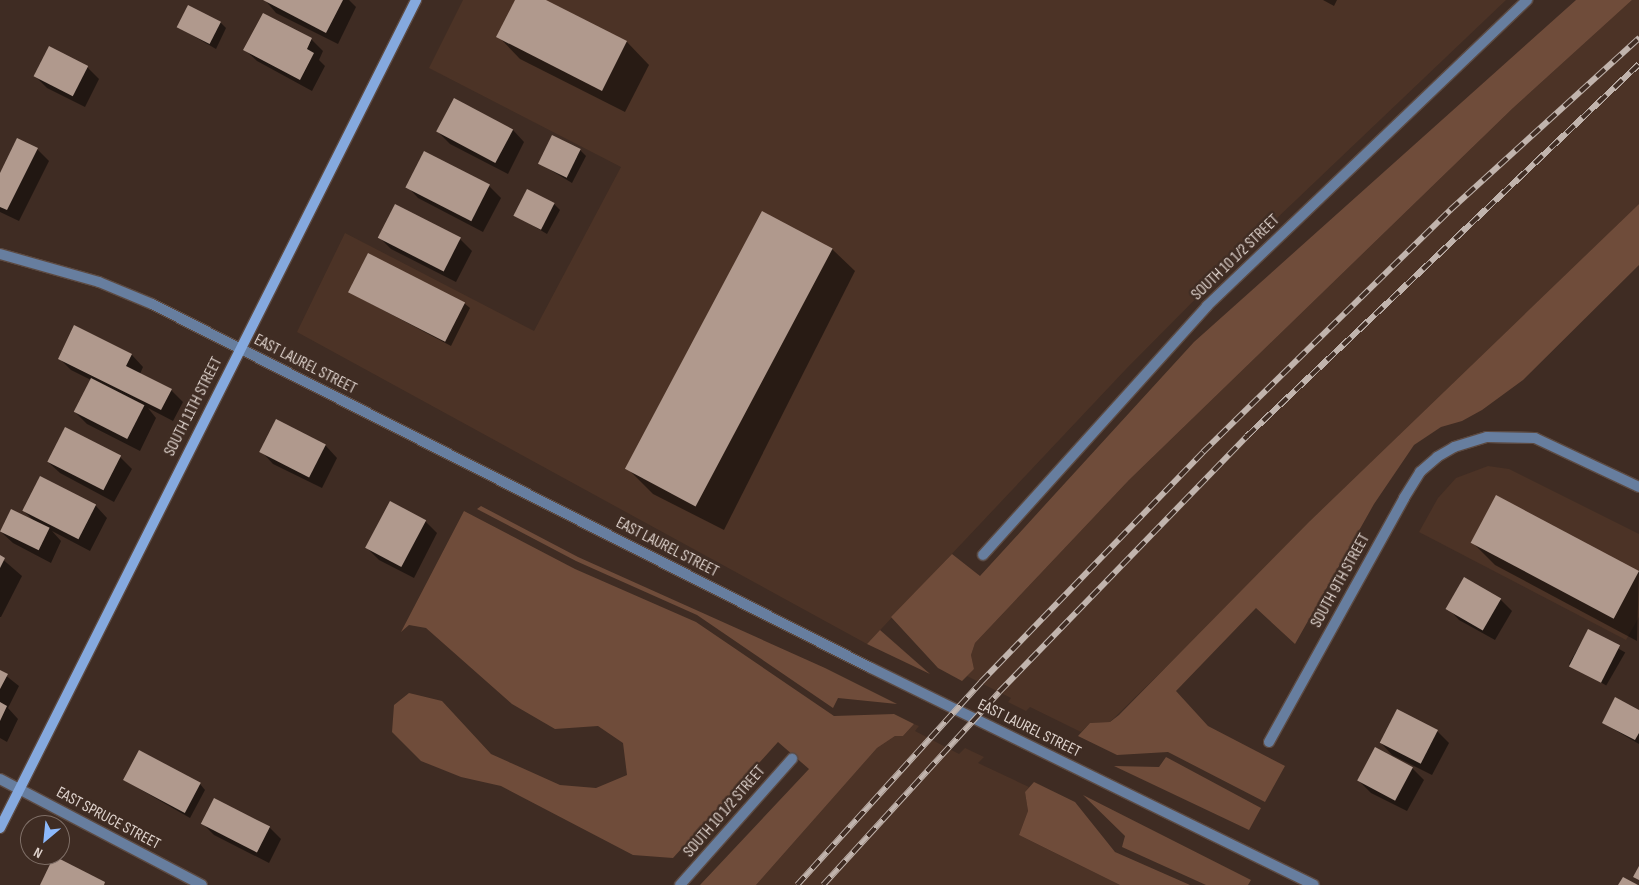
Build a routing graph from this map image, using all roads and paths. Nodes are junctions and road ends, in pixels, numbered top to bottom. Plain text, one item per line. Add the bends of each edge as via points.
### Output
1 (416, 0) edge
2 (1527, 0) edge
3 (0, 254) edge
4 (240, 349) junction
5 (1639, 487) edge
6 (983, 555) dead end
7 (1269, 742) dead end
8 (792, 759) dead end
9 (0, 779) edge
10 (19, 789) junction
11 (0, 828) edge
12 (202, 885) edge
13 (680, 885) edge
14 (1314, 885) edge

1 - 4 street, SOUTH 11TH STREET
2 - 6 street, SOUTH 10 1/2 STREET via 1207,306
3 - 4 street, EAST LAUREL STREET via 99,282 152,304
4 - 10 street, SOUTH 11TH STREET
4 - 14 street, EAST LAUREL STREET via 871,668
5 - 7 street, SOUTH 9TH STREET via 1535,438 1486,437 1454,447 1420,472
8 - 13 street, SOUTH 10 1/2 STREET
9 - 10 street, EAST SPRUCE STREET
10 - 11 street, SOUTH 11TH STREET
10 - 12 street, EAST SPRUCE STREET

